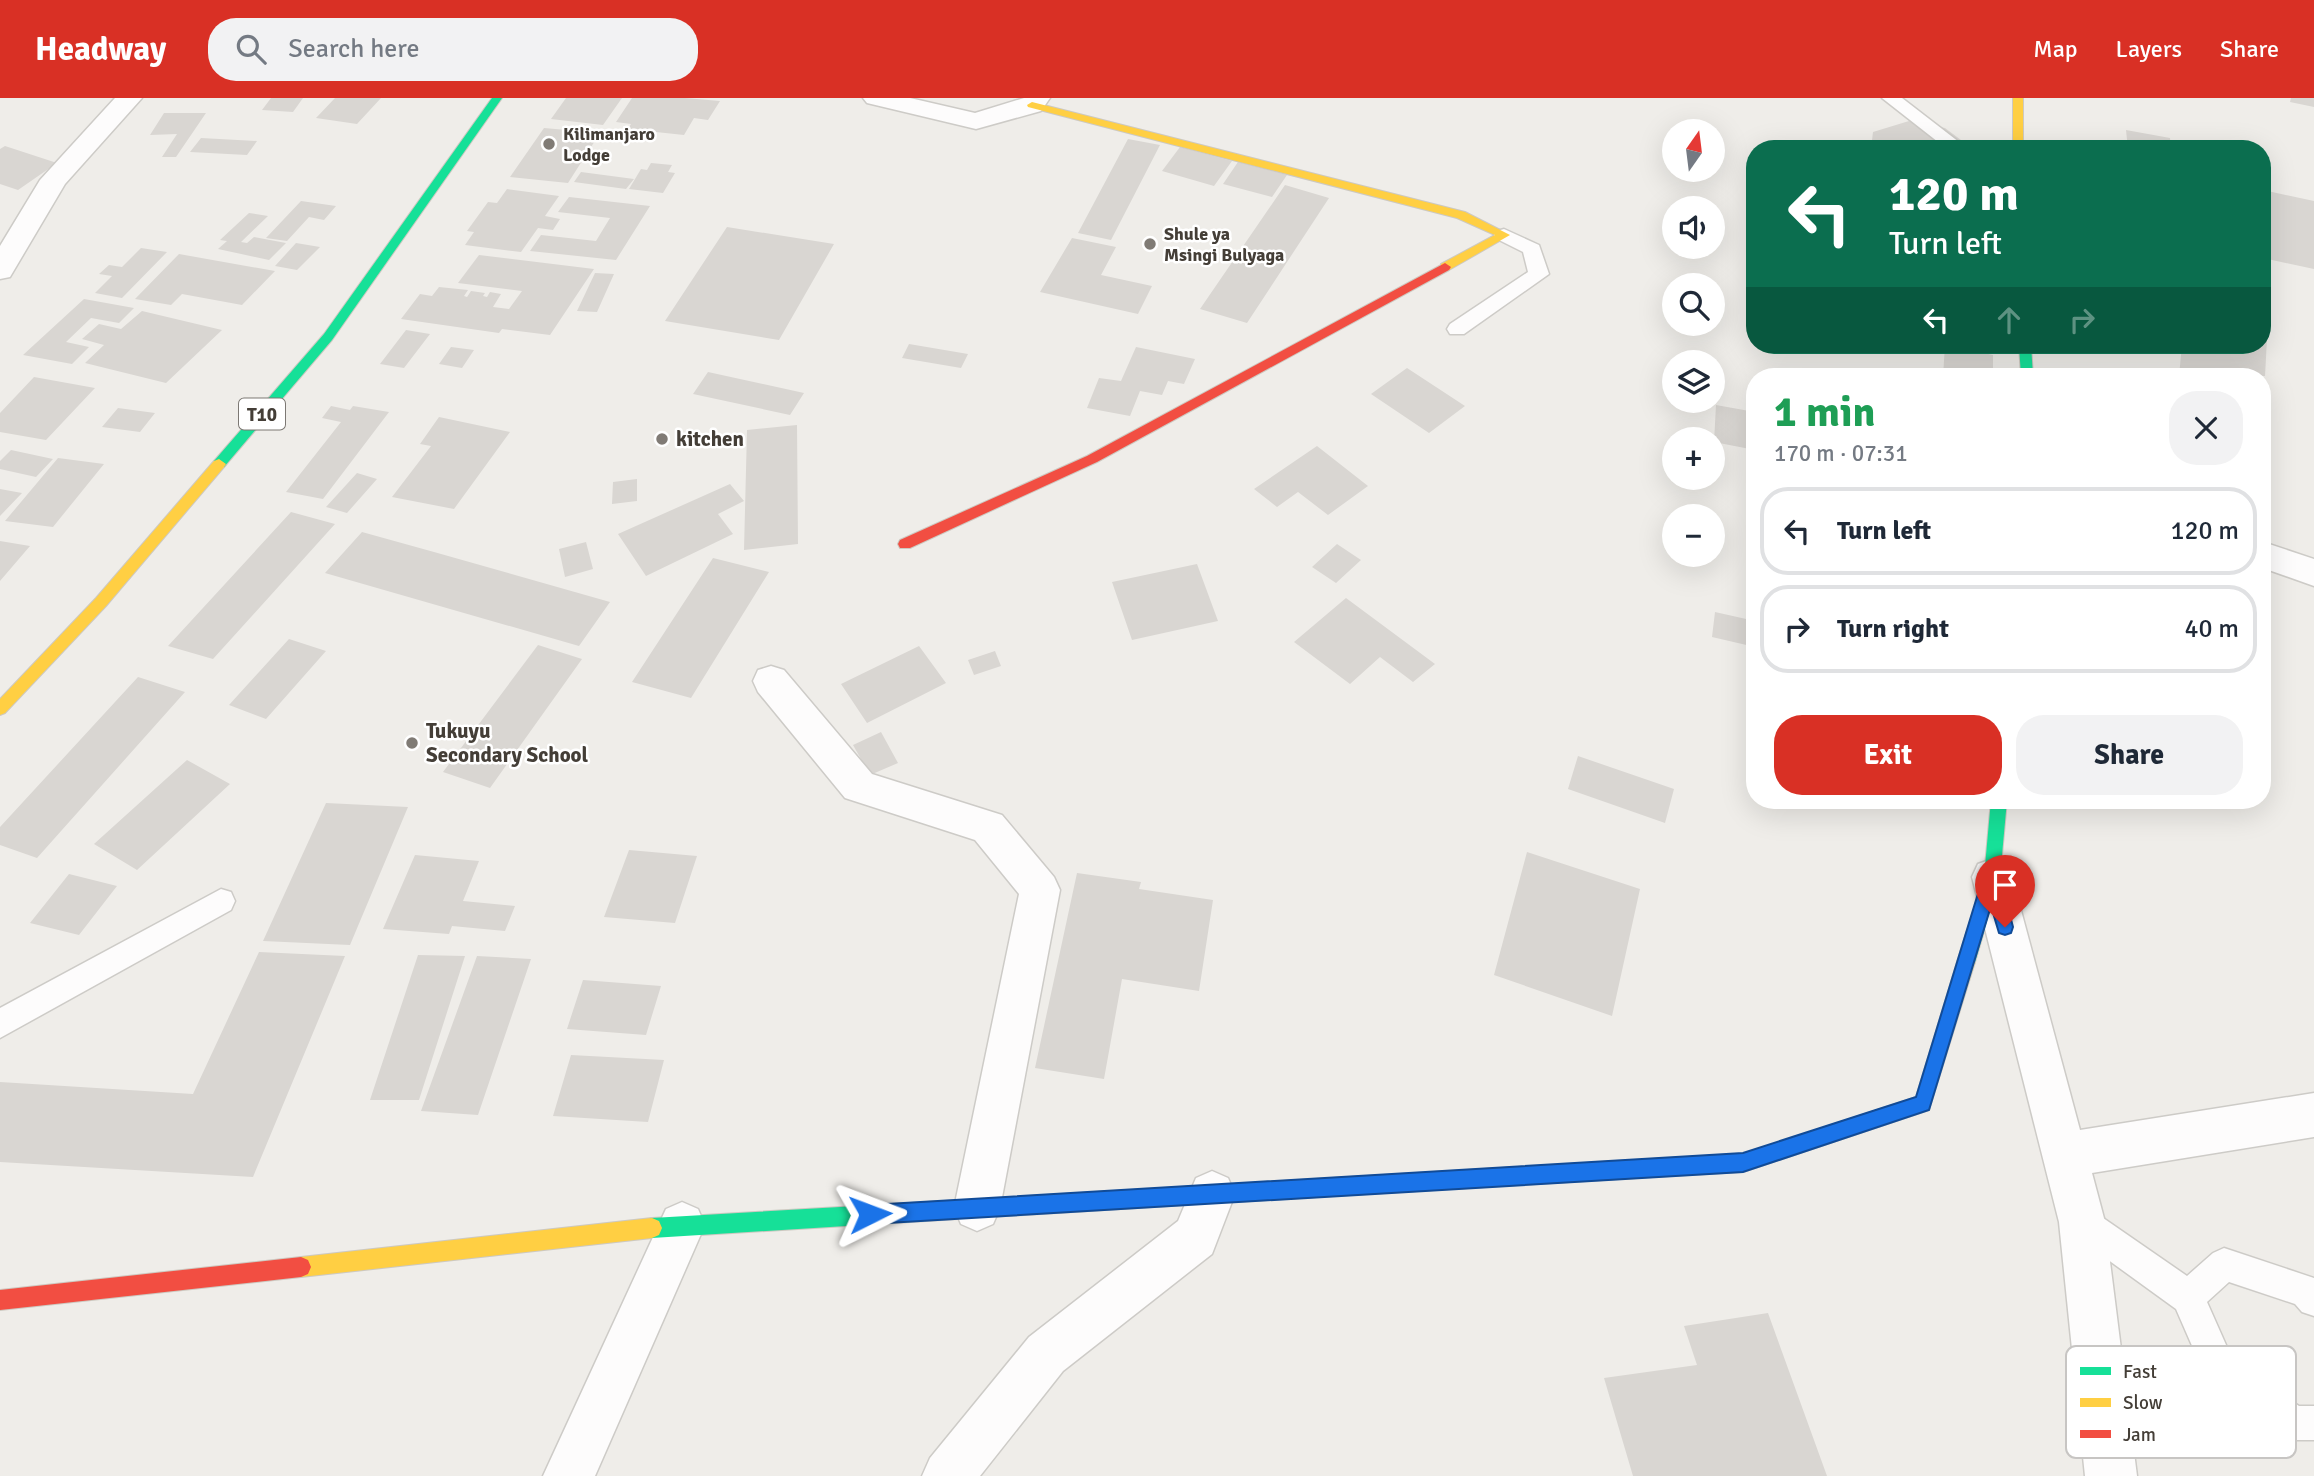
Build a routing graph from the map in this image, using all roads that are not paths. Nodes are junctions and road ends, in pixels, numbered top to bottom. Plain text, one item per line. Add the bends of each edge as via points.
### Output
1 (130, 98) edge
2 (497, 98) edge
3 (876, 98) edge
4 (1891, 98) edge
5 (2018, 98) edge
6 (1034, 102) edge
7 (1947, 140) edge
8 (2018, 140) edge
9 (1504, 235) junction
10 (0, 270) edge
11 (1457, 329) dead end
12 (905, 544) dead end
13 (2271, 558) edge
14 (2314, 573) edge
15 (771, 681) dead end
16 (0, 709) edge
17 (1998, 809) edge
18 (1992, 877) junction
19 (220, 901) dead end
20 (0, 1024) edge
21 (2314, 1115) edge
22 (2064, 1155) junction
23 (1212, 1194) junction
24 (977, 1208) junction
25 (2082, 1222) junction
26 (682, 1225) junction
27 (2188, 1297) junction
28 (0, 1300) edge
29 (2314, 1300) edge
30 (2096, 1346) edge
31 (2209, 1346) edge
32 (2296, 1423) edge
33 (2314, 1423) edge
34 (2109, 1458) edge
35 (569, 1476) edge
36 (948, 1476) edge
37 (2111, 1476) edge

1 - 10 street via 54,180
2 - 16 main road, T10 via 328,337 101,602
3 - 6 street via 976,121
4 - 7 lane
5 - 8 main road
6 - 9 main road via 1461,215
9 - 11 lane via 1532,248 1539,274
9 - 12 main road via 1093,459
13 - 14 street
15 - 24 street via 859,786 988,828 1040,890
17 - 18 main road
18 - 22 street
18 - 23 main road via 1923,1104 1743,1163
19 - 20 lane
21 - 22 street
22 - 25 street
23 - 24 main road
23 - 36 street via 1195,1237 1046,1354
24 - 26 main road
25 - 27 lane
25 - 30 street
26 - 28 main road
26 - 35 street
27 - 29 lane via 2224,1264 2305,1290
27 - 31 lane
32 - 33 lane
34 - 37 street

